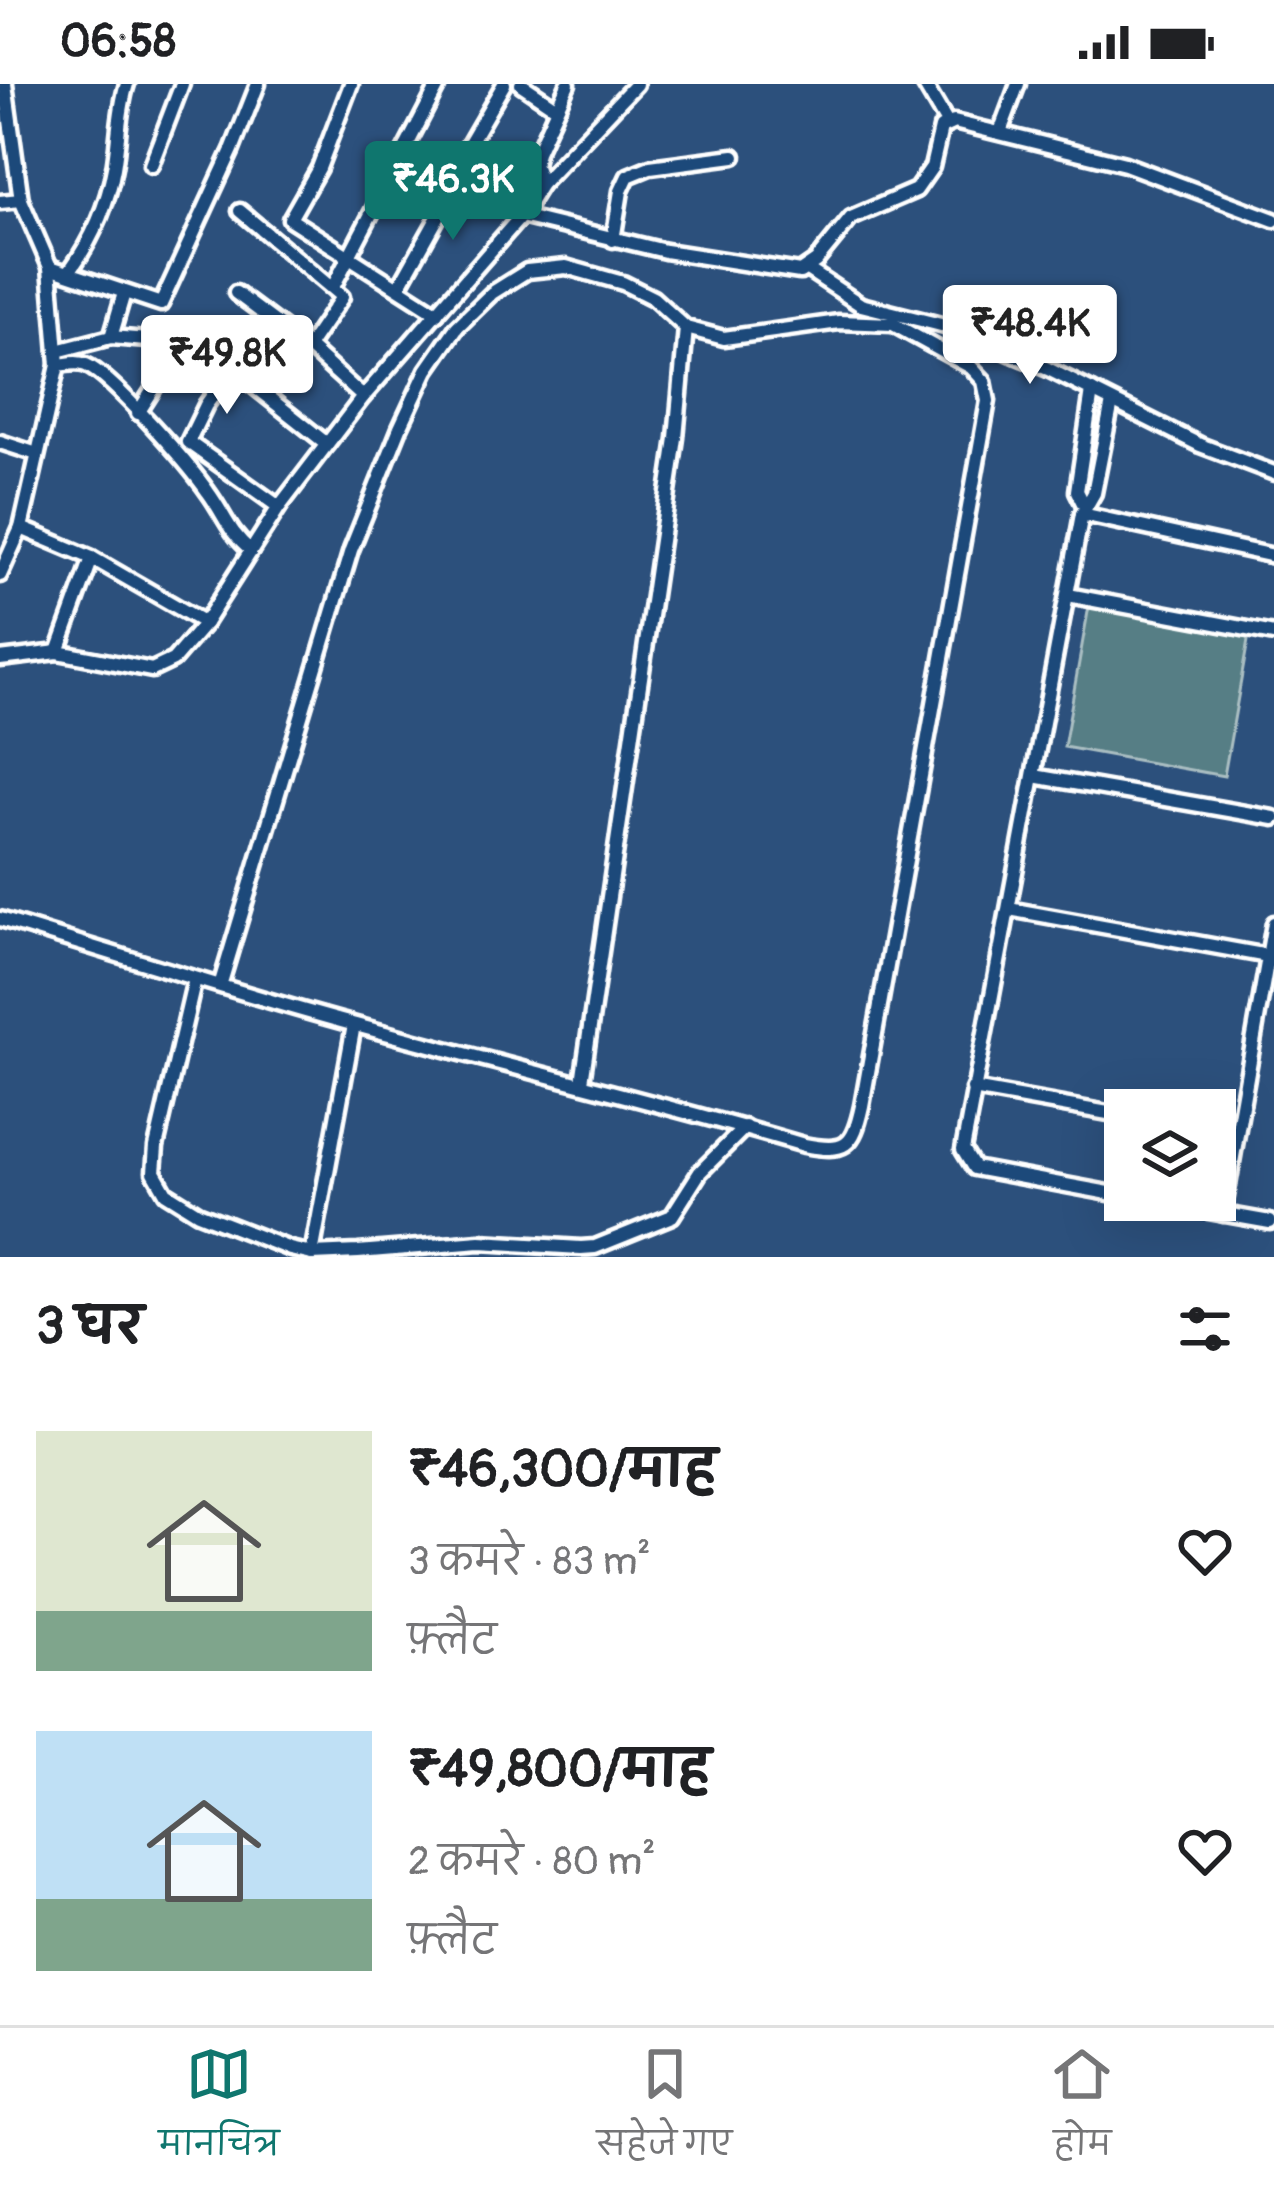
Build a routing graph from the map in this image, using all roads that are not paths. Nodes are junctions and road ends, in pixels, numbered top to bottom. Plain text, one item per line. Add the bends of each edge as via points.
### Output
1 (5, 84) edge
2 (127, 84) edge
3 (182, 84) edge
4 (258, 84) edge
5 (351, 84) edge
6 (439, 84) edge
7 (504, 84) edge
8 (520, 84) edge
9 (568, 84) edge
10 (636, 84) edge
11 (924, 84) edge
12 (1018, 84) edge
13 (555, 107) junction
14 (946, 123) junction
15 (1000, 132) junction
16 (734, 156) dead end
17 (151, 165) dead end
18 (462, 174) junction
19 (541, 184) junction
20 (21, 200) junction
21 (0, 202) edge
22 (525, 210) junction
23 (240, 212) dead end
24 (1274, 220) edge
25 (613, 240) junction
26 (350, 254) junction
27 (50, 267) junction
28 (807, 269) junction
29 (70, 272) junction
30 (333, 287) junction
31 (399, 287) junction
32 (236, 292) dead end
33 (124, 293) junction
34 (437, 313) junction
35 (686, 328) junction
36 (111, 337) junction
37 (308, 347) junction
38 (58, 358) junction
39 (1092, 391) junction
40 (363, 397) junction
41 (1112, 402) junction
42 (138, 413) junction
43 (0, 442) edge
44 (327, 444) junction
45 (37, 454) junction
46 (1274, 473) edge
47 (279, 507) junction
48 (1083, 510) junction
49 (21, 528) junction
50 (251, 551) junction
51 (1274, 556) edge
52 (92, 558) junction
53 (0, 574) edge
54 (1068, 596) junction
55 (205, 623) junction
56 (1274, 634) edge
57 (58, 652) junction
58 (0, 659) edge
59 (1034, 776) junction
60 (1274, 818) edge
61 (1009, 910) junction
62 (0, 919) edge
63 (1274, 923) edge
64 (1268, 956) junction
65 (195, 979) junction
66 (220, 986) junction
67 (354, 1025) junction
68 (582, 1082) junction
69 (973, 1089) junction
70 (1104, 1112) edge
71 (746, 1127) junction
72 (1236, 1136) edge
73 (1104, 1192) edge
74 (1236, 1216) edge
75 (1270, 1222) dead end
76 (312, 1253) junction

1 - 20 street
2 - 29 street via 103,212
3 - 17 street
4 - 33 street via 164,300
5 - 26 street via 290,219
6 - 26 street
7 - 18 street via 461,158
8 - 13 street
9 - 13 street
10 - 19 street
11 - 14 street
12 - 15 street
13 - 19 street via 537,152
14 - 15 street
14 - 28 street via 926,180 851,218
15 - 24 street via 1125,164
16 - 25 street via 628,176
18 - 22 street
18 - 31 street
19 - 22 street
20 - 21 street
20 - 27 street
22 - 25 street
22 - 34 street
23 - 30 street
25 - 28 street via 791,274
26 - 30 street
26 - 31 street
27 - 29 street
27 - 38 street
28 - 39 street via 861,305 949,327
29 - 33 street
30 - 37 street via 340,302
31 - 34 street
32 - 37 street
33 - 36 street
34 - 40 street
35 - 66 street via 623,283 566,267 527,271 457,327 418,389 351,550
35 - 68 street
35 - 71 street via 724,338 839,322 893,324 971,367 988,401 856,1130 833,1151
36 - 38 street
36 - 42 street via 183,343
37 - 40 street
38 - 42 street via 86,365
38 - 45 street
39 - 41 street
39 - 48 street via 1077,491
40 - 44 street
41 - 46 street
41 - 48 street via 1094,493
42 - 50 street via 177,451
43 - 45 street
44 - 47 street
44 - 47 street via 229,374 188,442
45 - 49 street
47 - 50 street
48 - 51 street
48 - 54 street
49 - 52 street
49 - 53 street
50 - 55 street
52 - 55 street
52 - 57 street
54 - 56 street
54 - 59 street
55 - 57 street via 152,670
57 - 58 street
59 - 60 street
59 - 61 street
61 - 64 street
61 - 69 street
62 - 65 street
63 - 64 street
64 - 72 street
65 - 66 street
65 - 76 street via 153,1161 158,1182 198,1213
66 - 67 street
67 - 68 street
67 - 76 street
68 - 71 street
69 - 70 street
69 - 73 street via 963,1150 974,1168
71 - 76 street via 700,1172 672,1216 595,1246 480,1242
74 - 75 street

